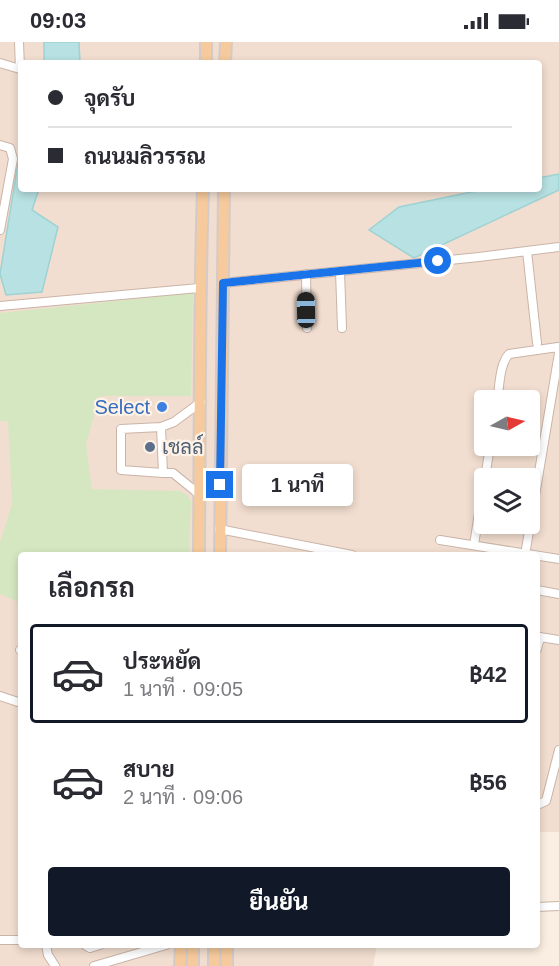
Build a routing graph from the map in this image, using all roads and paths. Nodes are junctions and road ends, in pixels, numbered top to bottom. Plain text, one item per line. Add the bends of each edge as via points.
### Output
1 (19, 42) edge
2 (206, 42) edge
3 (226, 42) edge
4 (20, 60) edge
5 (206, 60) edge
6 (225, 60) edge
7 (0, 63) edge
8 (18, 68) edge
9 (0, 146) edge
10 (203, 192) edge
11 (224, 192) edge
12 (0, 230) edge
13 (559, 247) edge
14 (527, 251) junction
15 (340, 271) junction
16 (306, 274) junction
17 (223, 283) junction
18 (200, 288) junction
19 (0, 306) edge
20 (307, 328) dead end
21 (342, 328) dead end
22 (537, 343) dead end
23 (499, 390) edge
24 (201, 402) junction
25 (161, 427) junction
26 (163, 473) junction
27 (200, 495) junction
28 (219, 529) junction
29 (476, 534) edge
30 (440, 540) dead end
31 (474, 545) junction
32 (199, 552) edge
33 (220, 552) edge
34 (328, 552) edge
35 (514, 552) edge
36 (526, 552) edge
37 (540, 556) edge
38 (559, 559) edge
39 (540, 591) edge
40 (559, 594) edge
41 (540, 637) edge
42 (559, 640) edge
43 (0, 696) edge
44 (18, 701) edge
45 (559, 750) edge
46 (540, 804) edge
47 (559, 906) edge
48 (540, 907) edge
49 (0, 940) edge
50 (18, 940) edge
51 (47, 948) edge
52 (156, 948) edge
53 (181, 948) edge
54 (193, 948) edge
55 (214, 948) edge
56 (227, 948) edge
57 (56, 966) edge
58 (94, 966) edge
59 (180, 966) edge
60 (193, 966) edge
61 (214, 966) edge
62 (227, 966) edge

1 - 4 street
2 - 5 main road
3 - 6 main road
7 - 8 street
9 - 12 street via 10,148 13,159
10 - 18 main road
11 - 17 main road
13 - 14 street
14 - 15 street
14 - 22 street
15 - 16 street
15 - 21 street
16 - 17 street
16 - 20 street
17 - 28 main road
18 - 19 street
18 - 24 main road
23 - 36 street via 509,354 558,347
24 - 25 street
24 - 27 main road
25 - 26 street
25 - 26 street via 121,429 121,470
26 - 27 street via 173,473
27 - 32 main road
28 - 33 main road
28 - 34 street
29 - 31 street
30 - 31 street
31 - 35 street
37 - 38 street
39 - 40 street
41 - 42 street
43 - 44 street
45 - 46 street via 546,801
47 - 48 street
49 - 50 street
51 - 57 street
52 - 58 street
53 - 59 main road
54 - 60 main road
55 - 61 main road
56 - 62 main road

